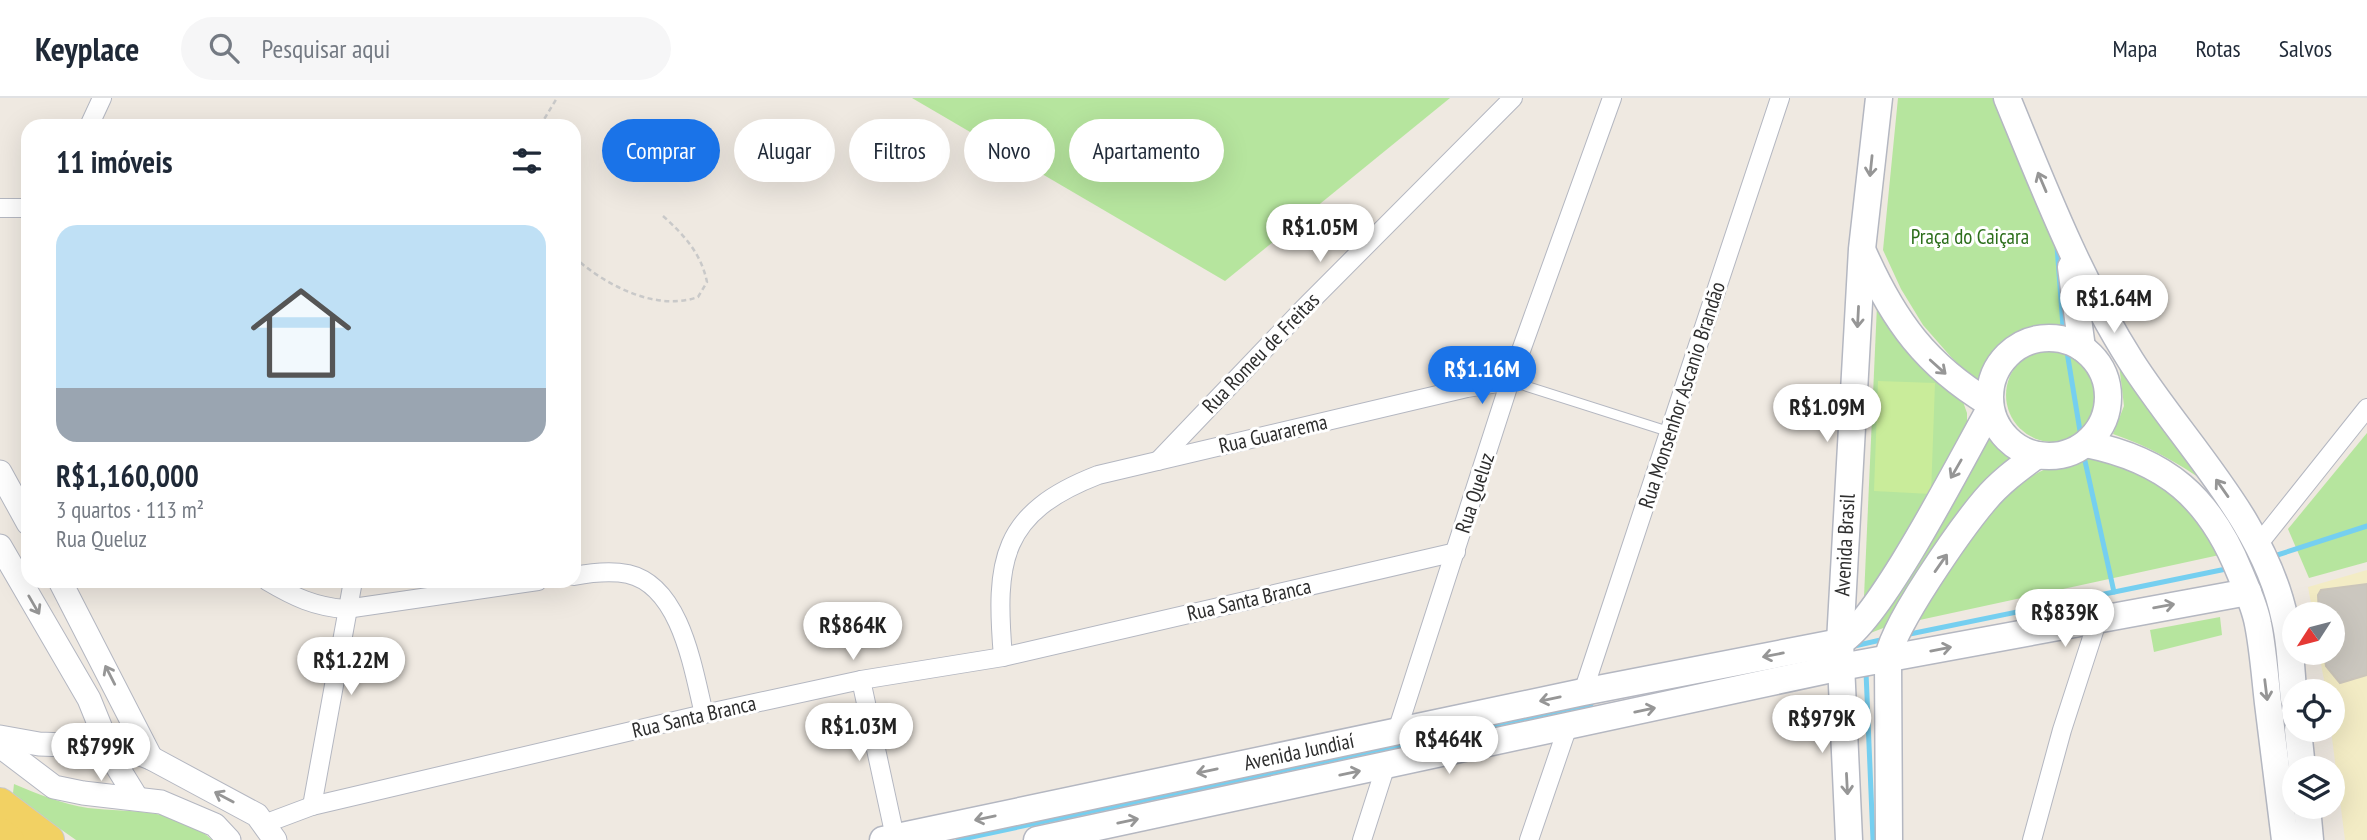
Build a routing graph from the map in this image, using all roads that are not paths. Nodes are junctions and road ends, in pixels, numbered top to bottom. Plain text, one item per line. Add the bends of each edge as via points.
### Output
1 (102, 98) edge
2 (1513, 98) edge
3 (1612, 98) edge
4 (1780, 98) edge
5 (1879, 98) edge
6 (2007, 98) edge
7 (92, 119) edge
8 (0, 208) edge
9 (21, 208) edge
10 (2068, 245) junction
11 (1862, 249) junction
12 (2085, 351) junction
13 (2132, 362) junction
14 (1510, 382) junction
15 (1990, 406) junction
16 (2367, 408) edge
17 (1670, 432) junction
18 (2086, 444) junction
19 (2037, 455) junction
20 (1158, 461) junction
21 (0, 472) edge
22 (21, 510) edge
23 (2, 552) edge
24 (1456, 552) junction
25 (2250, 552) junction
26 (581, 576) edge
27 (21, 584) edge
28 (2246, 587) junction
29 (23, 588) edge
30 (64, 588) edge
31 (279, 588) edge
32 (350, 588) edge
33 (490, 588) edge
34 (346, 609) junction
35 (2098, 618) junction
36 (1863, 652) junction
37 (1003, 657) junction
38 (2292, 679) edge
39 (861, 680) junction
40 (1583, 692) junction
41 (89, 699) junction
42 (704, 714) junction
43 (1568, 726) junction
44 (1397, 731) junction
45 (0, 737) edge
46 (61, 745) junction
47 (0, 746) edge
48 (107, 746) junction
49 (151, 758) junction
50 (1386, 765) junction
51 (136, 797) junction
52 (0, 803) edge
53 (312, 806) junction
54 (2307, 819) edge
55 (269, 832) edge
56 (0, 833) edge
57 (889, 839) edge
58 (9, 840) edge
59 (49, 840) edge
60 (229, 840) edge
61 (1037, 840) edge
62 (1362, 840) edge
63 (1529, 840) edge
64 (1849, 840) edge
65 (1889, 840) edge
66 (2032, 840) edge
67 (2285, 840) edge
68 (2310, 840) edge

1 - 7 street
2 - 20 street, Rua Romeu de Freitas
3 - 14 street, Rua Queluz
4 - 17 street, Rua Monsenhor Ascanio Brandão
5 -> 11 main road, Avenida Brasil
10 -> 6 main road
8 - 9 street
10 - 12 main road
10 - 13 main road
11 -> 15 main road via 1885,301 1908,334 1959,385
11 -> 36 main road, Avenida Brasil
12 - 13 main road
12 - 15 main road via 2064,340 2044,338 2025,343 1997,369 1989,390
12 - 18 main road via 2104,376 2108,395 2099,430
25 -> 13 main road via 2227,496
14 - 17 lane, Rua Guararema
14 - 20 street, Rua Guararema via 1467,388
14 - 24 street, Rua Queluz
15 - 19 main road via 2005,436
15 -> 36 main road via 1894,577 1859,626
16 - 25 street
17 - 40 street, Rua Monsenhor Ascanio Brandão
18 - 19 main road via 2055,456
18 - 25 main road via 2148,462 2175,480 2219,528
36 -> 19 main road via 1984,501 2008,475
20 - 37 street, Rua Guararema via 1098,475 1063,489 1040,505 1014,534 1003,562 999,604
21 - 22 street
23 -> 27 street
24 - 37 street, Rua Santa Branca
24 - 44 street, Rua Queluz
25 - 28 main road
25 - 38 main road via 2273,583 2285,619
26 - 42 street via 629,574 659,592 683,631
35 -> 28 main road
28 -> 67 main road via 2258,622
29 -> 41 street
49 -> 30 street
31 - 34 street via 297,599
32 - 34 street
33 - 34 street
34 - 53 street
36 -> 35 main road
35 - 66 street
36 -> 40 main road, Avenida Jundiaí
43 -> 36 main road, Avenida Jundiaí
36 -> 64 main road, Avenida Brasil
36 - 65 main road, Avenida Brasil
37 - 39 street, Rua Santa Branca
39 - 42 street, Rua Santa Branca
39 - 57 street
40 -> 44 main road, Avenida Jundiaí
41 - 46 street via 81,727
41 - 48 street
42 - 53 street, Rua Santa Branca
43 - 50 main road, Avenida Jundiaí
43 - 63 street
44 -> 57 main road, Avenida Jundiaí
45 - 46 street
46 - 48 street
47 - 51 street via 54,787
48 - 49 street
48 - 51 street
55 -> 49 street via 257,815
61 -> 50 main road, Avenida Jundiaí
50 - 62 street
51 - 60 street via 161,802 215,825
52 - 59 main road
53 - 55 street, Rua Santa Branca
54 - 68 main road
56 - 58 main road

